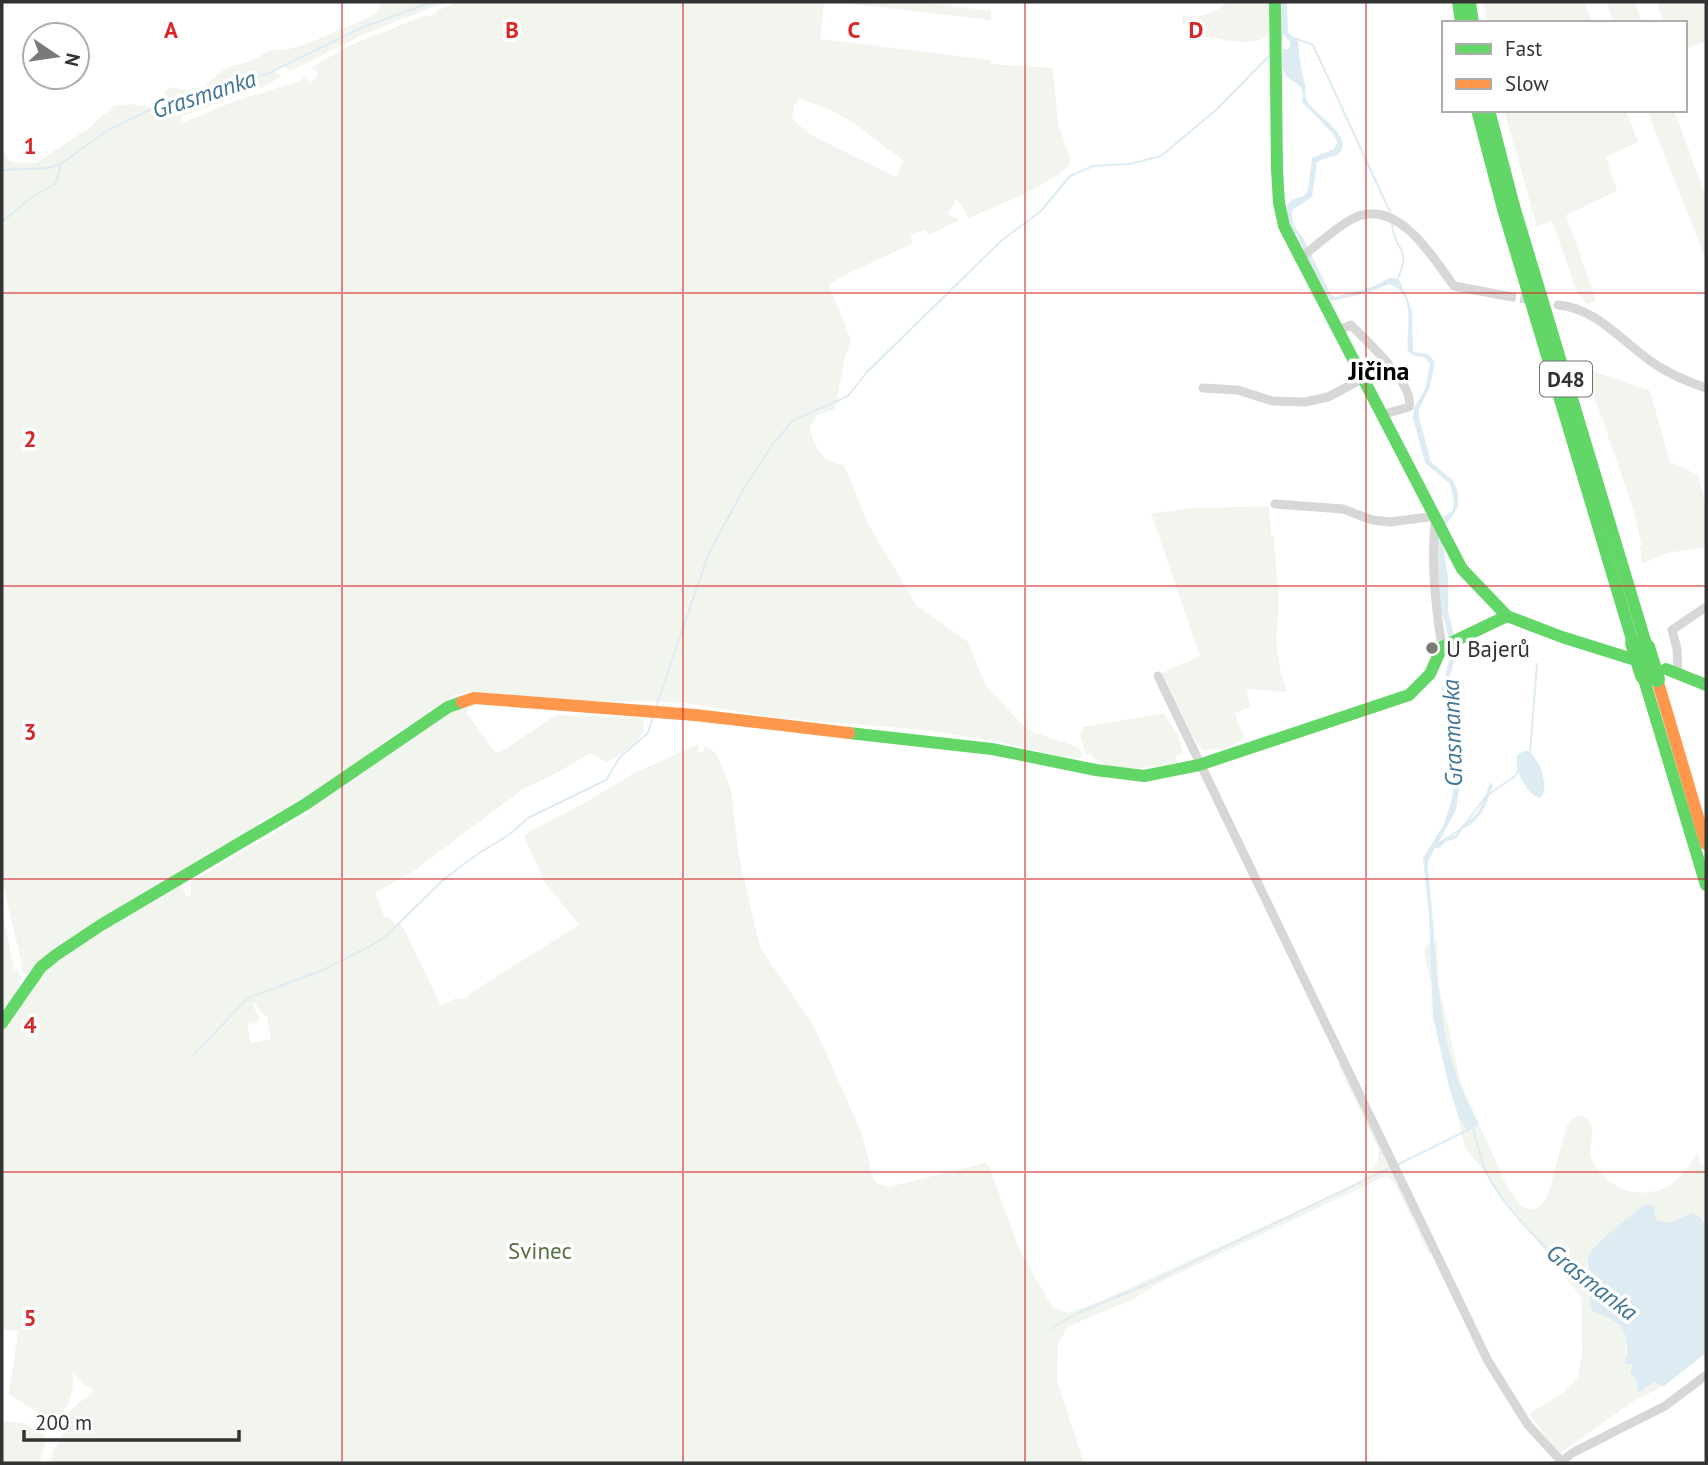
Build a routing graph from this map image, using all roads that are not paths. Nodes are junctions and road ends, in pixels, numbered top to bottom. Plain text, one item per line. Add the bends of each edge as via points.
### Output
1 (1275, 2) edge
2 (1458, 2) edge
3 (1470, 2) edge
4 (1461, 21) edge
5 (1473, 21) edge
6 (1478, 112) edge
7 (1490, 112) edge
8 (1305, 255) junction
9 (1507, 296) tunnel mouth
10 (1558, 305) dead end
11 (1337, 331) junction
12 (1362, 379) junction
13 (1203, 388) dead end
14 (1706, 388) edge
15 (1381, 415) junction
16 (1275, 504) dead end
17 (1440, 523) junction
18 (1706, 607) edge
19 (1507, 615) junction
20 (1447, 644) junction
21 (1653, 664) junction
22 (1158, 676) dead end
23 (1706, 685) edge
24 (1199, 765) junction
25 (1706, 845) edge
26 (1706, 885) edge
27 (2, 1023) edge
28 (1706, 1375) edge
29 (1563, 1462) edge

1 - 8 main road via 1279,203 1284,226
2 - 4 main road
3 - 5 main road
6 - 21 main road, D48 via 1503,209
7 - 21 main road, D48
8 - 9 street via 1365,214 1392,220 1412,231 1454,286
8 - 11 main road
10 - 14 street via 1600,321 1660,368
11 - 12 main road
11 - 15 street via 1351,325 1407,390 1409,407
12 - 13 street via 1328,397 1304,402
12 - 15 main road
15 - 17 main road
16 - 17 street via 1343,509 1390,522
17 - 19 main road via 1462,569
17 - 20 street via 1432,544 1437,613
18 - 21 street via 1672,630 1677,649
19 - 20 main road
19 - 21 main road
20 - 24 main road via 1430,678 1409,695
21 - 23 main road
21 - 25 main road, D48
21 - 26 main road, D48
22 - 24 street
24 - 27 main road via 1144,776 992,749 655,712 474,698 448,707 306,804 56,955 41,967
24 - 29 street via 1488,1361 1528,1425
28 - 29 street via 1665,1406

